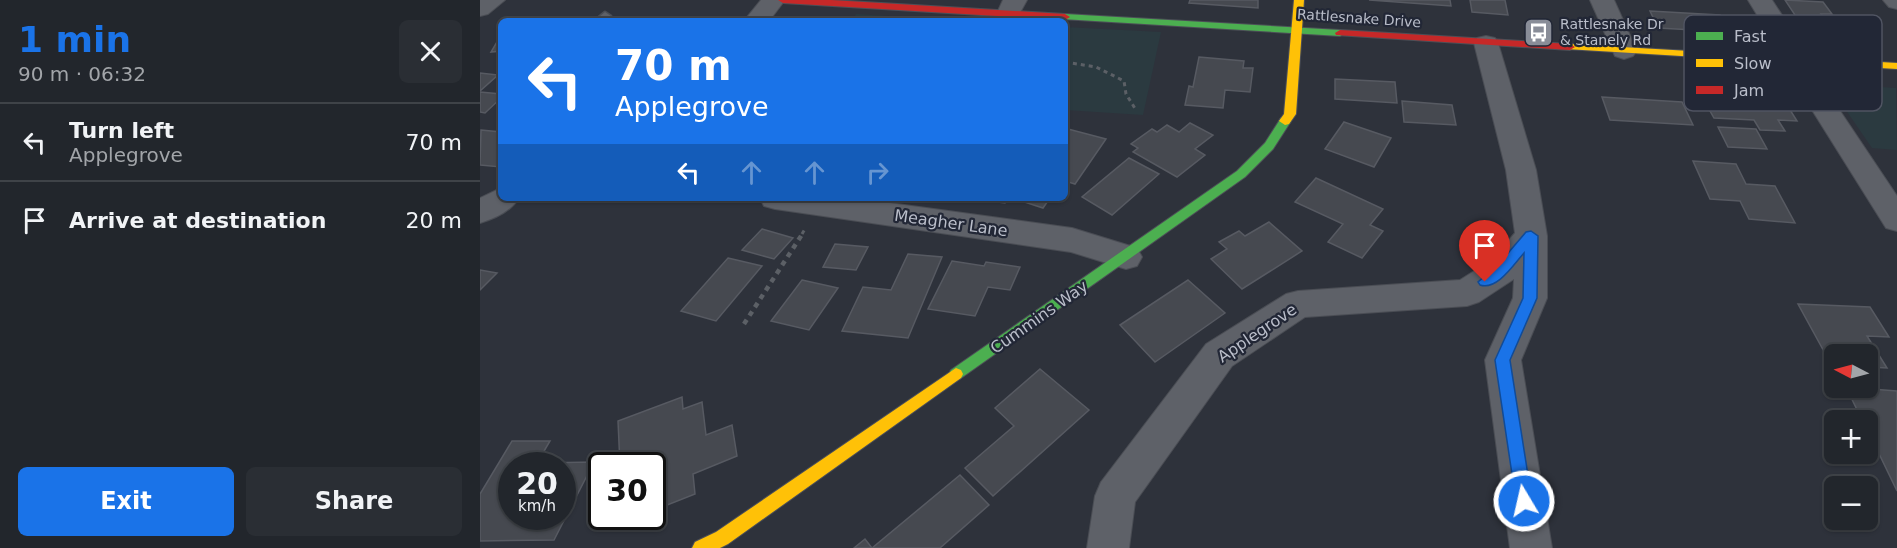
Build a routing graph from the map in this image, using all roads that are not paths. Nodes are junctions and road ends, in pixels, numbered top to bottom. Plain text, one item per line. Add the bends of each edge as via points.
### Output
1 (493, 0) edge
2 (773, 0) edge
3 (783, 0) edge
4 (1299, 0) edge
5 (1602, 0) edge
6 (1760, 0) edge
7 (1012, 7) edge
8 (480, 9) edge
9 (1769, 15) edge
10 (758, 18) edge
11 (1297, 30) junction
12 (1486, 43) junction
13 (1624, 51) junction
14 (1684, 55) edge
15 (1882, 65) edge
16 (1897, 66) edge
17 (1827, 111) edge
18 (499, 201) edge
19 (796, 201) edge
20 (480, 212) edge
21 (1897, 220) edge
22 (1531, 236) junction
23 (1126, 257) junction
24 (701, 548) edge
25 (1108, 548) edge
26 (1531, 548) edge

1 - 8 street
2 - 10 street
3 - 7 street, Rattlesnake Drive
4 - 11 street, Cummins Way
5 - 13 street
6 - 9 street
7 - 11 street, Rattlesnake Drive
11 - 12 street, Rattlesnake Drive
11 - 23 street, Cummins Way via 1290,114 1269,146 1241,174
12 - 13 street, Rattlesnake Drive
12 - 22 street via 1521,170
13 - 14 street, Rattlesnake Drive
15 - 16 street, Rattlesnake Drive
17 - 21 street
18 - 20 street
19 - 23 street, Meagher Lane via 1072,240
22 - 25 street, Applegrove via 1502,270 1467,293 1298,304 1219,355 1115,496
22 - 26 street via 1530,298 1503,360
23 - 24 street, Cummins Way via 722,538

